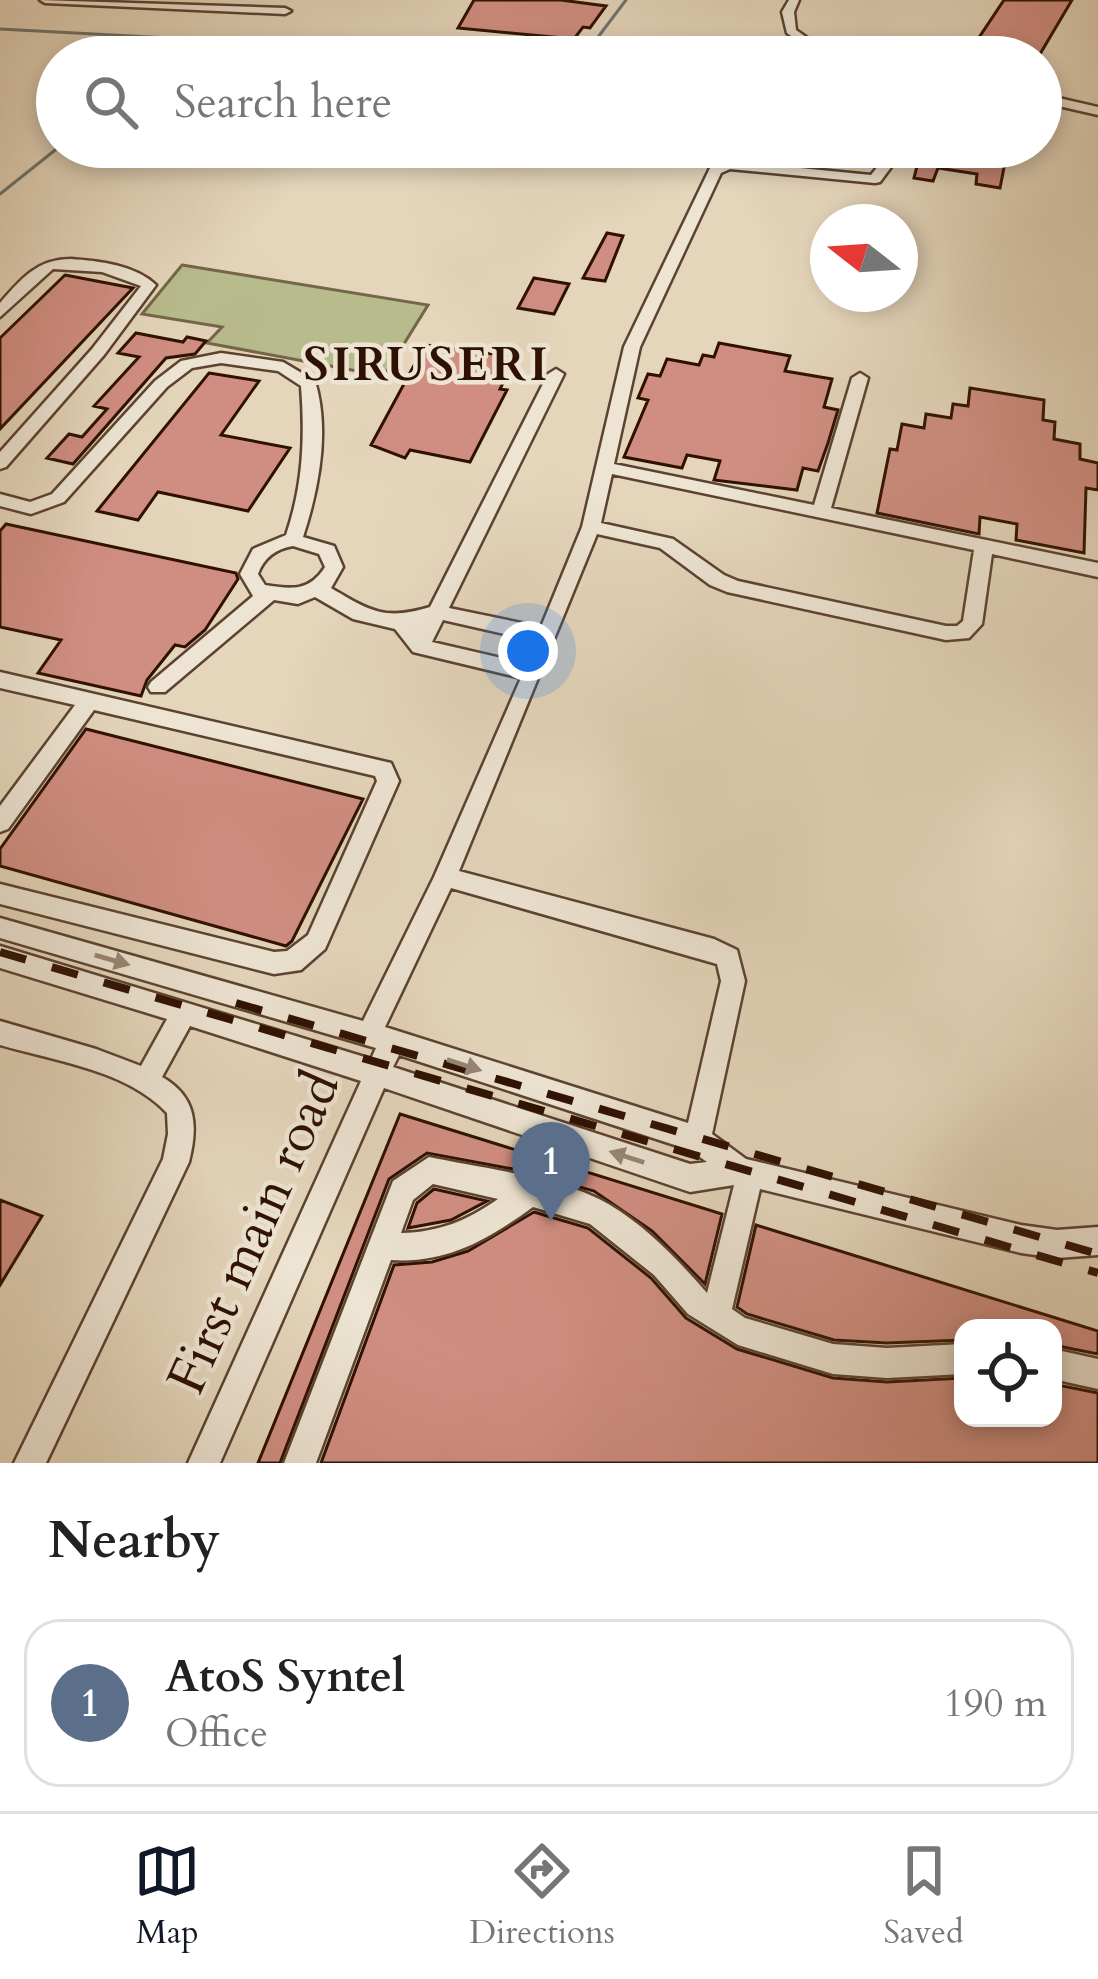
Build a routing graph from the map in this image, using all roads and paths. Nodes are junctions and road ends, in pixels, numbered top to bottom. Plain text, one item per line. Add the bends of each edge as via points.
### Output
1 (45, 0) edge
2 (794, 0) edge
3 (89, 1) edge
4 (285, 11) dead end
5 (798, 36) edge
6 (1062, 103) edge
7 (1098, 111) edge
8 (722, 168) edge
9 (760, 168) edge
10 (884, 168) edge
11 (0, 312) edge
12 (556, 374) dead end
13 (860, 378) dead end
14 (0, 463) edge
15 (608, 468) junction
16 (0, 500) edge
17 (821, 512) junction
18 (591, 527) junction
19 (293, 540) junction
20 (984, 547) junction
21 (1098, 570) edge
22 (317, 589) junction
23 (267, 595) junction
24 (437, 612) junction
25 (401, 623) junction
26 (548, 636) junction
27 (420, 647) junction
28 (533, 673) junction
29 (0, 680) edge
30 (158, 688) dead end
31 (89, 701) junction
32 (0, 823) edge
33 (445, 877) junction
34 (0, 894) edge
35 (0, 928) edge
36 (0, 957) edge
37 (185, 1012) junction
38 (0, 1033) edge
39 (371, 1035) junction
40 (373, 1074) junction
41 (146, 1081) junction
42 (698, 1139) junction
43 (745, 1172) junction
44 (530, 1193) junction
45 (1098, 1240) edge
46 (380, 1246) junction
47 (716, 1317) junction
48 (954, 1359) edge
49 (1062, 1366) edge
50 (1098, 1374) edge
51 (30, 1463) edge
52 (204, 1463) edge
53 (300, 1463) edge

1 - 3 street
2 - 5 street via 788,12
3 - 4 street
6 - 7 street
8 - 15 street, First main road via 632,346
9 - 10 street, First main road via 875,179
11 - 14 street via 40,270 58,263 136,274 149,285
12 - 24 street
13 - 17 street
15 - 17 street
15 - 18 street, First main road
16 - 19 street via 46,505 173,372 201,360 246,361 283,367 309,384 316,461
17 - 20 street
18 - 20 street via 665,543 734,586 946,633 972,624
18 - 26 street, First main road
19 - 22 street via 318,544 333,558 330,577
19 - 23 street via 268,547 251,564 252,583
20 - 21 street
22 - 23 street
22 - 25 street via 360,614
23 - 30 street
24 - 25 street
24 - 26 street
24 - 27 street
25 - 27 street
26 - 28 street, First main road
27 - 28 street
28 - 33 street, First main road
29 - 31 street
31 - 32 street
31 - 34 street via 383,769 387,789 317,942 292,962
33 - 39 street, First main road
33 - 42 street via 728,958 733,981
35 -> 39 street
36 - 37 street, First main road
37 - 40 street, First main road
37 - 41 street
38 - 41 street
39 - 40 street, First main road
39 -> 42 street
43 -> 40 street, First main road via 690,1178
40 - 52 street, First main road
41 - 51 street via 176,1102 183,1126 176,1162
42 - 43 street
43 - 45 street via 1021,1239
43 - 47 street
44 - 46 street via 469,1236 415,1250
44 - 46 street via 429,1170 403,1191
44 - 47 street via 575,1202 620,1227
46 - 53 street
47 - 48 street via 833,1359
49 - 50 street

